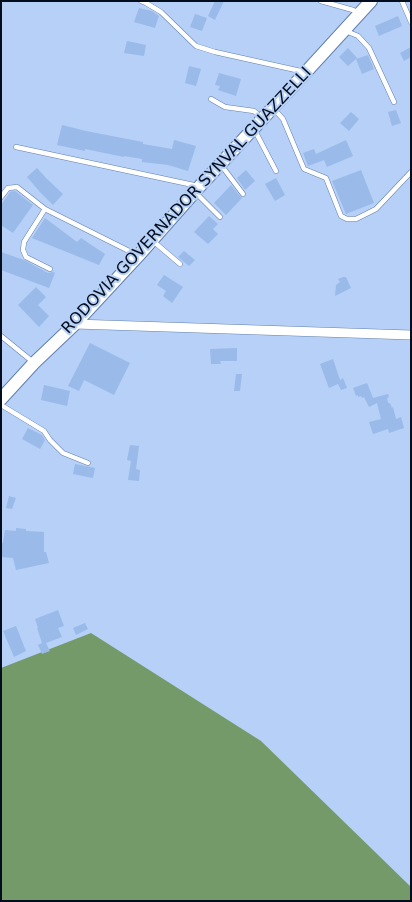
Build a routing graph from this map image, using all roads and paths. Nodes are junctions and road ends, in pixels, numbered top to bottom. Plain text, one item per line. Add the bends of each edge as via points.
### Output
1 (141, 1) edge
2 (321, 1) edge
3 (371, 1) edge
4 (402, 1) edge
5 (360, 14) junction
6 (411, 22) edge
7 (345, 31) junction
8 (306, 72) junction
9 (211, 99) dead end
10 (394, 102) dead end
11 (273, 108) junction
12 (258, 124) junction
13 (16, 148) dead end
14 (220, 164) junction
15 (276, 171) dead end
16 (411, 172) edge
17 (197, 189) junction
18 (244, 194) dead end
19 (1, 198) edge
20 (46, 209) junction
21 (220, 217) dead end
22 (152, 240) junction
23 (138, 256) junction
24 (180, 264) dead end
25 (50, 269) dead end
26 (75, 324) junction
27 (411, 335) edge
28 (1, 336) edge
29 (34, 363) junction
30 (2, 398) edge
31 (88, 463) dead end

1 - 8 lane via 161,12 196,46
2 - 5 lane
3 - 5 main road, RODOVIA GOVERNADOR SYNVAL GUAZZELLI
4 - 6 lane
5 - 7 main road, RODOVIA GOVERNADOR SYNVAL GUAZZELLI
7 - 8 main road, RODOVIA GOVERNADOR SYNVAL GUAZZELLI
7 - 10 lane via 358,36 369,48
8 - 11 main road, RODOVIA GOVERNADOR SYNVAL GUAZZELLI
9 - 12 lane via 225,106 254,111
11 - 12 main road, RODOVIA GOVERNADOR SYNVAL GUAZZELLI
11 - 16 lane via 283,119 304,169 326,178 341,216 347,219 356,219 376,209
12 - 14 main road, RODOVIA GOVERNADOR SYNVAL GUAZZELLI
12 - 15 lane
13 - 17 lane
14 - 17 main road, RODOVIA GOVERNADOR SYNVAL GUAZZELLI
14 - 18 lane
17 - 21 lane
17 - 22 main road, RODOVIA GOVERNADOR SYNVAL GUAZZELLI
19 - 20 lane via 8,188 17,187
20 - 23 lane
20 - 25 lane via 24,242 23,250 26,257
22 - 23 main road, RODOVIA GOVERNADOR SYNVAL GUAZZELLI
22 - 24 lane
23 - 26 main road, RODOVIA GOVERNADOR SYNVAL GUAZZELLI
26 - 27 street
26 - 29 main road, RODOVIA GOVERNADOR SYNVAL GUAZZELLI
28 - 29 lane
29 - 30 main road, RODOVIA GOVERNADOR SYNVAL GUAZZELLI
30 - 31 lane via 44,431 63,453

